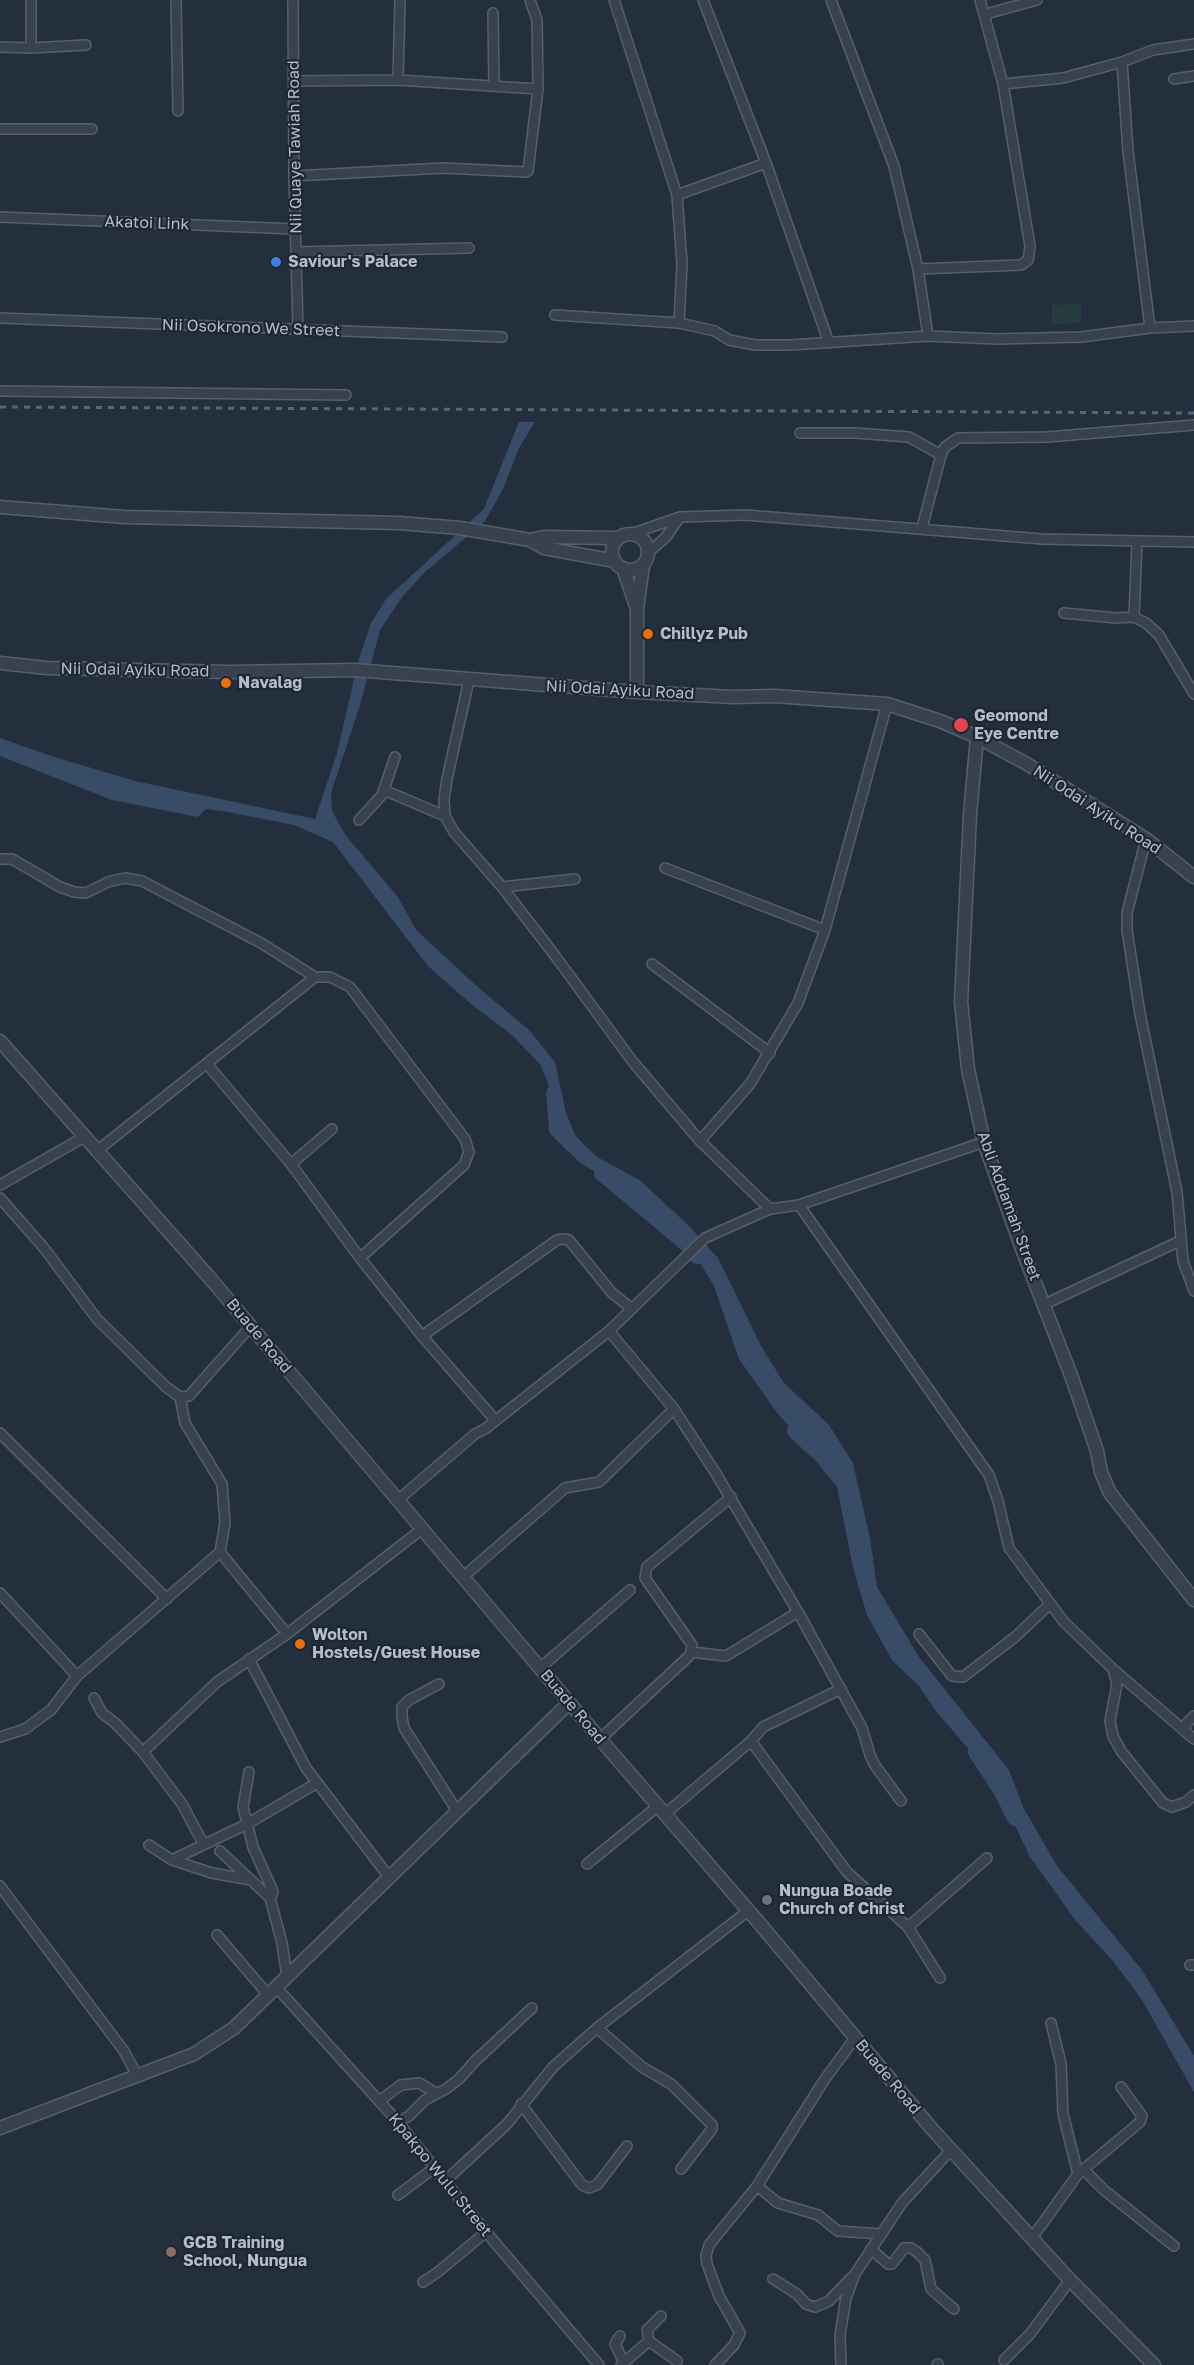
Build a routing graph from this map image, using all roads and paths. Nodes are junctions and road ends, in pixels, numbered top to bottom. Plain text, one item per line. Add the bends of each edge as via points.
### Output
1 (31, 0) edge
2 (176, 0) edge
3 (293, 0) edge
4 (400, 0) edge
5 (530, 0) edge
6 (614, 0) edge
7 (703, 0) edge
8 (831, 0) edge
9 (980, 0) edge
10 (1037, 0) edge
11 (493, 13) dead end
12 (986, 14) junction
13 (1194, 44) edge
14 (86, 45) dead end
15 (0, 47) edge
16 (31, 48) junction
17 (1122, 62) junction
18 (1194, 76) edge
19 (1174, 79) dead end
20 (398, 80) junction
21 (294, 81) junction
22 (1003, 84) junction
23 (494, 86) junction
24 (538, 89) junction
25 (178, 111) dead end
26 (0, 129) edge
27 (92, 129) dead end
28 (766, 163) junction
29 (294, 176) junction
30 (677, 195) junction
31 (0, 217) edge
32 (295, 229) junction
33 (469, 248) dead end
34 (296, 252) junction
35 (918, 269) junction
36 (555, 315) dead end
37 (0, 318) edge
38 (679, 323) junction
39 (1194, 326) edge
40 (1150, 328) junction
41 (298, 330) junction
42 (928, 336) junction
43 (502, 338) dead end
44 (829, 343) junction
45 (0, 391) edge
46 (346, 394) dead end
47 (1194, 424) edge
48 (800, 433) dead end
49 (941, 455) junction
50 (0, 507) edge
51 (680, 517) junction
52 (922, 528) junction
53 (632, 534) junction
54 (618, 538) junction
55 (530, 540) junction
56 (1137, 541) junction
57 (1194, 542) edge
58 (649, 552) junction
59 (619, 565) junction
60 (643, 565) junction
61 (637, 609) junction
62 (1064, 613) dead end
63 (1134, 616) junction
64 (0, 663) edge
65 (469, 680) junction
66 (637, 692) junction
67 (1194, 694) edge
68 (887, 704) junction
69 (977, 737) junction
70 (395, 757) dead end
71 (384, 790) junction
72 (445, 816) junction
73 (359, 820) dead end
74 (1146, 839) junction
75 (0, 859) edge
76 (665, 868) dead end
77 (1194, 877) edge
78 (575, 879) dead end
79 (502, 887) junction
80 (825, 930) junction
81 (652, 964) dead end
82 (315, 976) junction
83 (0, 1041) edge
84 (770, 1053) junction
85 (207, 1064) junction
86 (332, 1129) dead end
87 (86, 1136) junction
88 (700, 1141) junction
89 (984, 1142) junction
90 (98, 1150) junction
91 (291, 1164) junction
92 (0, 1185) edge
93 (0, 1198) edge
94 (799, 1205) junction
95 (770, 1209) junction
96 (1180, 1241) junction
97 (360, 1258) junction
98 (1194, 1291) edge
99 (1045, 1304) junction
100 (631, 1308) junction
101 (250, 1327) junction
102 (609, 1331) junction
103 (422, 1336) junction
104 (180, 1397) junction
105 (674, 1409) junction
106 (495, 1420) junction
107 (0, 1433) edge
108 (731, 1497) junction
109 (398, 1500) junction
110 (422, 1529) junction
111 (220, 1552) junction
112 (464, 1577) junction
113 (630, 1590) dead end
114 (2, 1598) edge
115 (167, 1599) junction
116 (1194, 1600) edge
117 (1050, 1604) junction
118 (798, 1612) junction
119 (918, 1634) dead end
120 (287, 1635) junction
121 (691, 1652) junction
122 (249, 1659) junction
123 (540, 1668) junction
124 (1113, 1669) junction
125 (77, 1676) junction
126 (440, 1683) dead end
127 (841, 1689) junction
128 (94, 1698) dead end
129 (569, 1703) junction
130 (1194, 1716) edge
131 (1182, 1728) junction
132 (0, 1737) edge
133 (600, 1739) junction
134 (1194, 1739) edge
135 (751, 1741) junction
136 (143, 1752) junction
137 (249, 1772) dead end
138 (317, 1783) junction
139 (1194, 1795) edge
140 (901, 1801) dead end
141 (662, 1810) junction
142 (457, 1812) junction
143 (247, 1824) junction
144 (203, 1843) junction
145 (149, 1845) dead end
146 (220, 1851) dead end
147 (987, 1858) dead end
148 (172, 1860) junction
149 (587, 1864) dead end
150 (389, 1877) junction
151 (251, 1880) junction
152 (0, 1886) edge
153 (270, 1898) junction
154 (748, 1911) junction
155 (908, 1927) junction
156 (218, 1935) dead end
157 (287, 1977) junction
158 (940, 1978) dead end
159 (273, 1992) junction
160 (532, 2008) dead end
161 (1052, 2024) dead end
162 (597, 2028) junction
163 (855, 2038) junction
164 (138, 2077) junction
165 (1121, 2087) dead end
166 (436, 2093) junction
167 (379, 2101) junction
168 (521, 2104) junction
169 (398, 2122) junction
170 (0, 2128) edge
171 (627, 2146) dead end
172 (951, 2150) junction
173 (434, 2168) junction
174 (681, 2169) dead end
175 (1080, 2171) junction
176 (444, 2181) junction
177 (757, 2186) junction
178 (398, 2195) dead end
179 (486, 2232) junction
180 (881, 2234) junction
181 (1032, 2238) junction
182 (1174, 2246) dead end
183 (872, 2249) junction
184 (855, 2274) junction
185 (773, 2279) dead end
186 (1070, 2280) junction
187 (423, 2282) dead end
188 (954, 2309) dead end
189 (661, 2316) dead end
190 (620, 2336) dead end
191 (649, 2341) junction
192 (1004, 2360) dead end
193 (677, 2361) dead end
194 (623, 2364) edge
195 (599, 2365) edge
196 (715, 2365) edge
197 (841, 2365) edge
198 (1154, 2365) edge

1 - 16 street
2 - 25 street
3 - 21 street, Nii Quaye Tawiah Road
4 - 20 street
5 - 24 street via 537,20
6 - 30 street
7 - 28 street
8 - 35 street via 894,166
9 - 12 street
10 - 12 street
11 - 23 street
12 - 22 street
13 - 17 street via 1152,50
14 - 16 street
15 - 16 street
17 - 22 street via 1063,78
17 - 40 street via 1128,151
18 - 19 street
20 - 21 street
20 - 23 street
21 - 29 street, Nii Quaye Tawiah Road
22 - 35 street via 1030,246 1028,260 1020,265
23 - 24 street
24 - 29 street via 530,166 526,172 443,168
26 - 27 street
28 - 30 street
28 - 44 street
29 - 32 street, Nii Quaye Tawiah Road
30 - 38 street via 682,264
31 - 32 street, Akatoi Link
32 - 34 street, Nii Quaye Tawiah Road
33 - 34 street
34 - 41 street, Nii Quaye Tawiah Road
35 - 42 street
36 - 38 street
37 - 41 street, Nii Osokrono We Street
38 - 44 street via 755,345
39 - 40 street
40 - 42 street via 1082,337
41 - 43 street, Nii Osokrono We Street
42 - 44 street
45 - 46 street
47 - 49 street via 1047,437 958,438
48 - 49 street via 909,437
49 - 52 street
50 - 55 street via 124,517 399,523
51 - 52 street via 746,515
51 - 53 street
51 - 58 street
52 - 56 street via 1041,539
53 - 54 street
53 - 58 street via 644,539
54 - 55 street
54 - 59 street via 612,549
55 - 59 street via 544,548
56 - 57 street
56 - 63 street
58 - 60 street
59 - 60 street via 634,570
59 - 61 street
60 - 61 street
61 - 66 street
62 - 63 street
63 - 67 street via 1159,635
64 - 65 street, Nii Odai Ayiku Road via 47,668 221,672 354,670
65 - 66 street, Nii Odai Ayiku Road
65 - 72 street via 444,800
66 - 68 street, Nii Odai Ayiku Road
68 - 69 street, Nii Odai Ayiku Road
68 - 80 street
69 - 74 street, Nii Odai Ayiku Road
69 - 89 street, Abli Addamah Street via 969,815 962,1002 968,1069
70 - 71 street
71 - 72 street
71 - 73 street
72 - 79 street
74 - 77 street, Nii Odai Ayiku Road
74 - 96 street via 1127,913 1127,930 1177,1192
75 - 82 street via 12,859 74,892 86,893 125,878 142,881
76 - 80 street
78 - 79 street
79 - 88 street via 633,1062
80 - 84 street via 798,1003
81 - 84 street
82 - 85 street
82 - 97 street via 330,976 350,987 465,1139 470,1152 464,1166
83 - 87 street, Buade Road
84 - 88 street via 750,1084
85 - 90 street
85 - 91 street
86 - 91 street
87 - 90 street, Buade Road
87 - 92 street
88 - 95 street
89 - 94 street
89 - 99 street, Abli Addamah Street
90 - 101 street, Buade Road
91 - 97 street
93 - 104 street via 44,1248 97,1319
94 - 95 street
94 - 117 street via 989,1475 1008,1548
95 - 100 street via 705,1238
96 - 98 street via 1182,1261
96 - 99 street
97 - 103 street
99 - 116 street, Abli Addamah Street via 1110,1493
100 - 102 street
100 - 103 street via 612,1293 569,1240 563,1239
101 - 104 street via 189,1396
101 - 109 street, Buade Road
102 - 105 street
102 - 106 street
103 - 106 street
104 - 111 street via 185,1423 222,1484 225,1523
105 - 108 street
105 - 112 street via 599,1482 565,1488
106 - 109 street
107 - 115 street
108 - 118 street
108 - 121 street via 645,1572 645,1578 692,1645
109 - 110 street, Buade Road
110 - 112 street, Buade Road
110 - 120 street
111 - 115 street
111 - 120 street
112 - 123 street, Buade Road
113 - 123 street
114 - 125 street
115 - 125 street
117 - 119 street via 963,1677 952,1676
117 - 124 street
118 - 121 street via 726,1656
118 - 127 street
120 - 122 street
121 - 133 street
122 - 136 street via 217,1682
122 - 138 street
123 - 129 street, Buade Road
124 - 131 street
124 - 139 street via 1117,1684 1110,1720 1121,1751 1163,1803 1172,1807
125 - 132 street via 51,1710 25,1729
126 - 142 street via 409,1700 402,1707 402,1717 404,1728
127 - 135 street via 763,1727
127 - 140 street via 862,1728 870,1755
128 - 136 street via 102,1713
129 - 133 street, Buade Road
129 - 142 street
130 - 131 street
131 - 134 street
133 - 141 street, Buade Road
135 - 141 street
135 - 155 street via 847,1872
136 - 144 street via 182,1804
137 - 143 street via 243,1807
138 - 143 street
138 - 150 street
141 - 149 street
141 - 154 street, Buade Road
142 - 150 street
143 - 144 street
143 - 153 street via 272,1888
144 - 148 street
145 - 148 street
146 - 151 street
147 - 155 street
148 - 151 street
150 - 157 street
151 - 153 street
152 - 164 street via 124,2051
153 - 157 street
154 - 162 street
154 - 163 street, Buade Road
155 - 158 street
156 - 159 street, Kpakpo Wulu Street
157 - 159 street
159 - 164 street via 234,2028 194,2054
159 - 167 street, Kpakpo Wulu Street
160 - 166 street via 459,2079
161 - 175 street via 1061,2064 1065,2126
162 - 168 street via 553,2067
162 - 174 street via 642,2067 671,2084 712,2125
163 - 172 street, Buade Road
163 - 177 street
164 - 170 street
165 - 175 street via 1142,2116 1140,2122
166 - 167 street via 419,2083 401,2085
166 - 169 street
167 - 169 street, Kpakpo Wulu Street
168 - 171 street via 582,2186 597,2185
168 - 176 street via 507,2124
169 - 173 street, Kpakpo Wulu Street
172 - 180 street via 902,2203
172 - 181 street, Buade Road
173 - 176 street, Kpakpo Wulu Street
173 - 178 street
175 - 181 street
175 - 182 street
176 - 179 street, Kpakpo Wulu Street
177 - 180 street via 778,2204 818,2215 838,2231
177 - 196 street via 709,2245 706,2256 719,2296 740,2333
179 - 187 street
179 - 195 street, Kpakpo Wulu Street
180 - 183 street
181 - 186 street, Buade Road
183 - 184 street
183 - 188 street via 888,2264 904,2248 917,2252 924,2260 930,2289
184 - 185 street via 829,2301 815,2307
184 - 197 street via 846,2298 840,2335
186 - 192 street via 1030,2334
186 - 198 street, Buade Road
189 - 191 street via 647,2330
190 - 194 street via 615,2344
191 - 193 street
191 - 194 street

